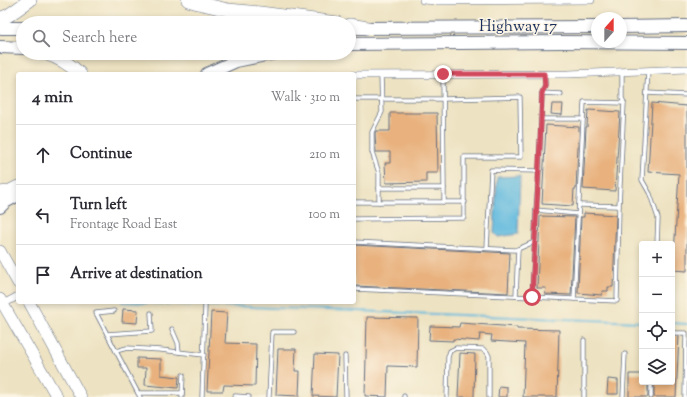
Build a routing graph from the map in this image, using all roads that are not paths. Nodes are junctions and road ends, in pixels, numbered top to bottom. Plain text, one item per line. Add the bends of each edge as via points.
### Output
1 (30, 0) edge
2 (188, 0) edge
3 (423, 0) edge
4 (545, 0) edge
5 (591, 0) edge
6 (283, 16) edge
7 (0, 19) edge
8 (356, 26) edge
9 (627, 26) edge
10 (687, 26) edge
11 (591, 27) edge
12 (0, 28) edge
13 (16, 28) edge
14 (356, 28) edge
15 (368, 28) junction
16 (687, 43) edge
17 (356, 44) edge
18 (0, 47) edge
19 (16, 48) edge
20 (60, 60) edge
21 (241, 60) edge
22 (687, 70) edge
23 (648, 71) junction
24 (77, 72) edge
25 (211, 72) edge
26 (622, 72) junction
27 (443, 74) junction
28 (544, 74) junction
29 (356, 75) edge
30 (381, 75) junction
31 (647, 92) junction
32 (542, 93) junction
33 (561, 94) dead end
34 (687, 95) edge
35 (356, 99) edge
36 (382, 99) junction
37 (443, 99) junction
38 (624, 103) junction
39 (541, 119) junction
40 (583, 119) junction
41 (539, 171) junction
42 (16, 188) edge
43 (379, 188) junction
44 (444, 188) junction
45 (0, 193) edge
46 (16, 196) edge
47 (356, 202) edge
48 (379, 202) junction
49 (444, 202) junction
50 (465, 202) junction
51 (579, 205) junction
52 (619, 206) junction
53 (0, 207) edge
54 (536, 210) junction
55 (578, 214) junction
56 (356, 219) edge
57 (657, 241) edge
58 (356, 242) edge
59 (534, 242) junction
60 (487, 248) junction
61 (518, 249) junction
62 (0, 251) edge
63 (16, 279) edge
64 (356, 289) edge
65 (516, 296) junction
66 (16, 297) edge
67 (532, 297) junction
68 (574, 299) junction
69 (1, 302) edge
70 (30, 304) edge
71 (205, 306) dead end
72 (114, 311) dead end
73 (151, 313) dead end
74 (172, 329) dead end
75 (294, 332) dead end
76 (675, 332) edge
77 (686, 333) edge
78 (107, 334) junction
79 (584, 340) dead end
80 (116, 351) junction
81 (179, 352) junction
82 (31, 353) junction
83 (625, 354) dead end
84 (204, 355) junction
85 (345, 356) dead end
86 (183, 374) dead end
87 (651, 385) edge
88 (139, 395) edge
89 (182, 395) edge
90 (236, 396) edge
91 (57, 397) edge
92 (65, 397) edge
93 (81, 397) edge
94 (202, 397) edge
95 (249, 397) edge
96 (269, 397) edge
97 (346, 397) edge
98 (447, 397) edge
99 (489, 397) edge
100 (584, 397) edge
101 (623, 397) edge
102 (651, 397) edge
103 (685, 397) edge

1 - 7 highway
2 - 6 highway via 228,10
3 - 4 street
4 - 5 street
8 - 15 highway
9 - 10 highway
11 - 15 highway, Highway 17
12 - 13 highway
14 - 15 highway, Highway 17
16 - 17 highway, Highway 17
18 - 19 highway
20 - 24 highway
21 - 25 highway
22 - 23 street
23 - 26 street
23 - 31 lane
26 - 28 street
26 - 38 lane
27 - 28 street
27 - 30 street
27 - 37 lane
28 - 32 lane via 545,86
29 - 30 street
30 - 36 lane
31 - 34 lane
31 - 57 lane via 642,180 658,218
32 - 33 lane
32 - 39 lane
35 - 36 lane
36 - 37 lane
36 - 43 lane via 382,112 372,132 372,152 379,173
37 - 44 lane
37 - 50 lane via 520,97 521,157 464,157
38 - 40 lane via 584,102
38 - 52 lane
39 - 40 lane
39 - 41 lane
40 - 51 lane
41 - 54 lane
41 - 60 lane via 491,170
42 - 45 highway
43 - 44 lane
43 - 48 lane
44 - 49 lane
46 - 53 highway
47 - 48 lane
48 - 49 lane
49 - 50 lane
50 - 56 lane via 464,218
51 - 52 lane
51 - 55 lane
52 - 68 lane via 617,301
54 - 55 lane
54 - 59 lane
55 - 68 lane
58 - 60 lane
59 - 61 lane
59 - 67 lane
60 - 61 lane
61 - 65 lane
62 - 63 main road
64 - 65 lane
65 - 67 lane
66 - 69 street
67 - 68 lane
69 - 82 main road
70 - 93 main road
71 - 84 lane
72 - 78 lane via 96,313
73 - 78 lane via 152,330
74 - 81 lane
75 - 96 lane via 272,332
76 - 77 lane
77 - 103 lane
78 - 80 lane
79 - 100 lane
80 - 81 lane via 127,348
80 - 88 lane
81 - 84 lane
82 - 91 main road
82 - 92 main road
83 - 101 lane
84 - 94 lane
85 - 97 lane
86 - 89 lane
87 - 102 lane
88 - 89 lane
90 - 95 lane
98 - 99 lane via 448,357 450,351 456,348 483,349 487,352

